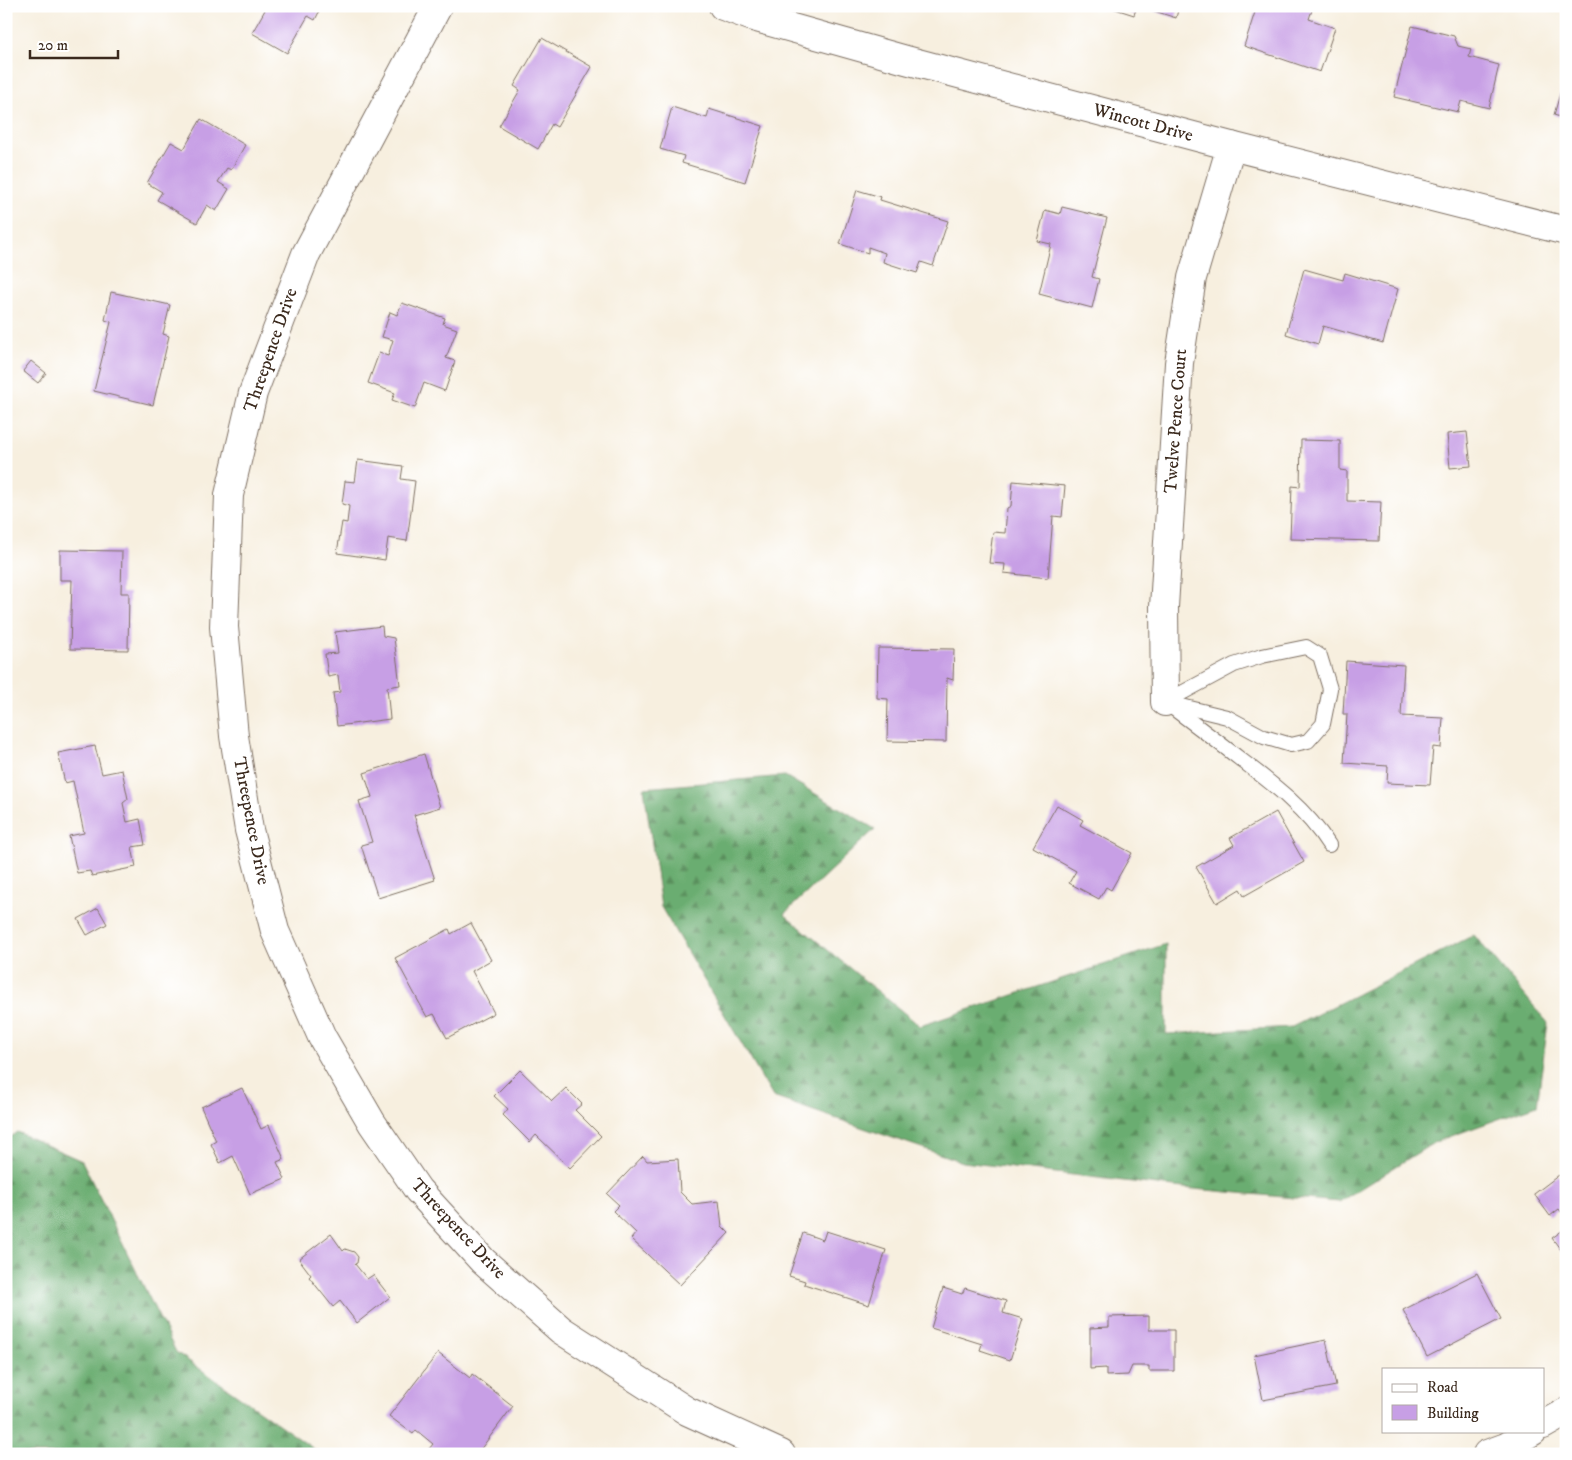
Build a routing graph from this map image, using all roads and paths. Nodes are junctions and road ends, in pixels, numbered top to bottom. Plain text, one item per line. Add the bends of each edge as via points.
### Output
1 (438, 6) edge
2 (724, 6) edge
3 (1231, 146) junction
4 (1566, 231) edge
5 (1165, 702) junction
6 (1329, 845) dead end
7 (1566, 1412) edge
8 (1544, 1424) edge
9 (1531, 1432) edge
10 (781, 1454) edge
11 (1486, 1454) edge

1 - 10 street, Threepence Drive via 306,254 253,393 229,495 224,627 234,736 249,830 275,931 322,1037 372,1123 418,1190 483,1261 561,1330 687,1412
2 - 3 street, Wincott Drive via 906,60
3 - 4 street, Wincott Drive
3 - 5 street, Twelve Pence Court via 1192,278 1179,362 1164,607
5 - 5 lane via 1227,717 1264,736 1291,745 1308,741 1322,724 1330,690 1320,656 1306,647 1234,665
5 - 6 lane via 1299,807
7 - 8 street
9 - 11 street

